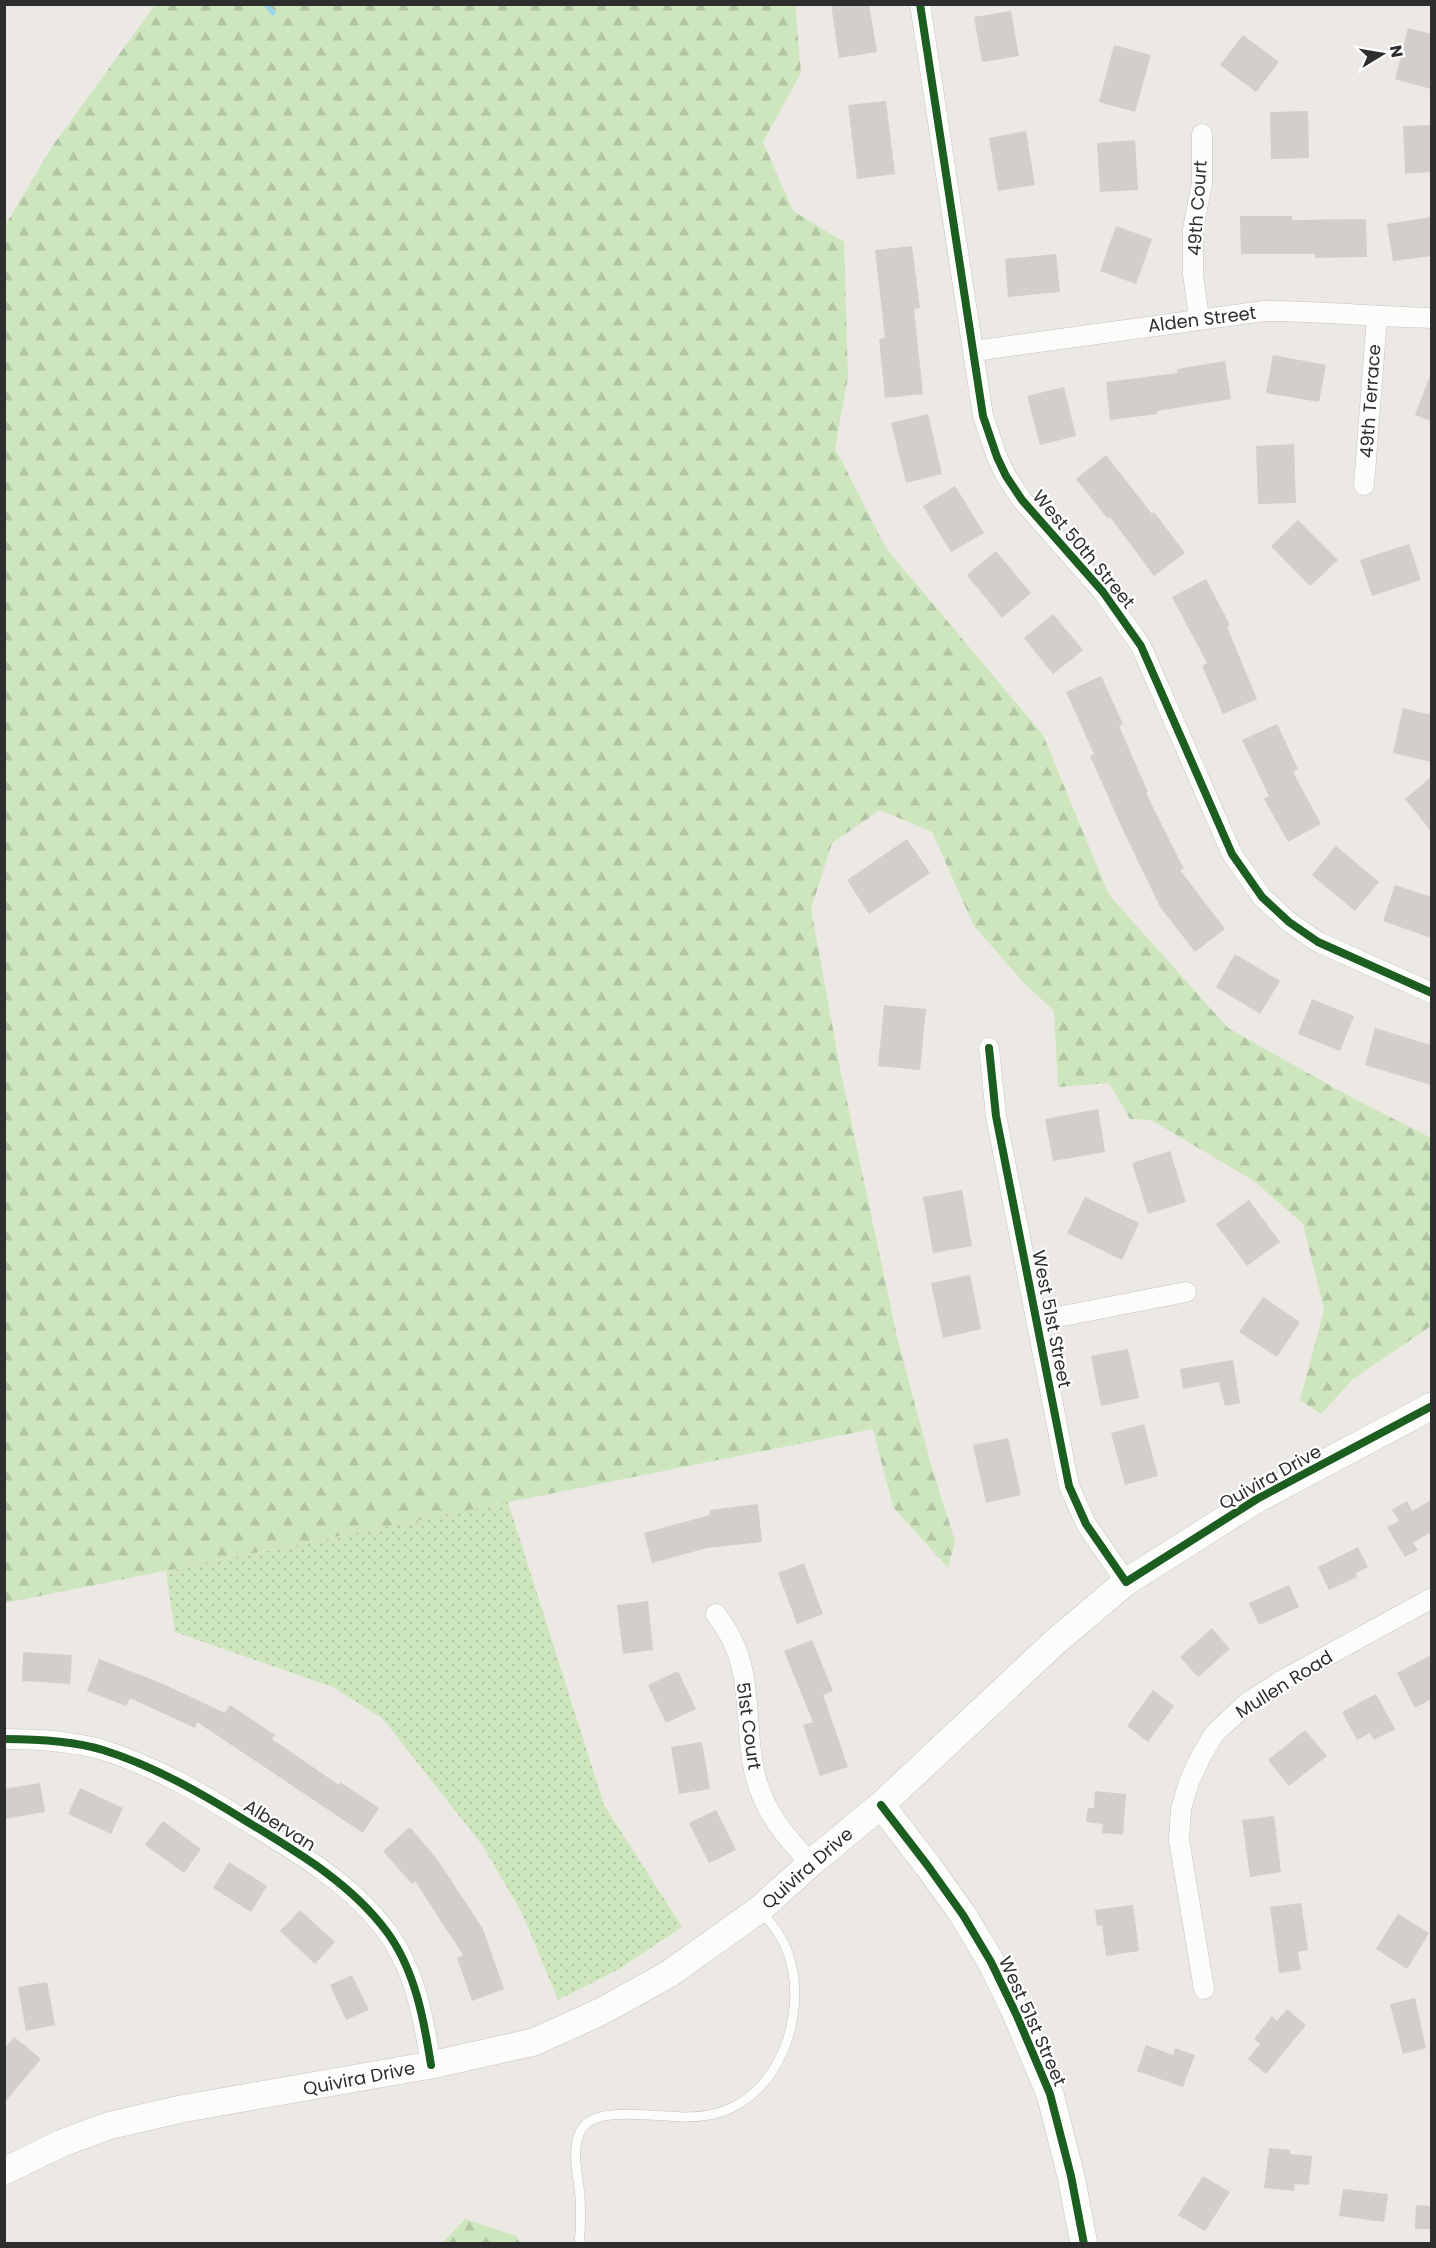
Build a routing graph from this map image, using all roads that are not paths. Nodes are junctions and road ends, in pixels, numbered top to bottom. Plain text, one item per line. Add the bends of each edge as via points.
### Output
1 (920, 4) edge
2 (1202, 134) dead end
3 (1377, 317) junction
4 (1199, 318) junction
5 (1431, 318) edge
6 (974, 351) junction
7 (1364, 485) dead end
8 (1431, 993) edge
9 (989, 1048) dead end
10 (1186, 1292) dead end
11 (1037, 1321) junction
12 (1431, 1406) edge
13 (1126, 1582) junction
14 (1431, 1598) edge
15 (716, 1614) dead end
16 (4, 1739) edge
17 (880, 1805) junction
18 (811, 1863) junction
19 (760, 1909) junction
20 (1204, 1989) dead end
21 (431, 2065) junction
22 (4, 2171) edge
23 (579, 2244) edge
24 (1084, 2244) edge

1 - 6 street, West 50th Street
2 - 4 street, 49th Court via 1202,183 1193,228 1193,274
3 - 4 street, Alden Street via 1264,311
3 - 5 street, Alden Street
3 - 7 street, 49th Terrace
4 - 6 street, Alden Street
6 - 8 street, West 50th Street via 983,416 1006,476 1022,500 1103,592 1141,646 1216,821 1251,882 1289,922 1318,942
9 - 11 street, West 51st Street via 996,1116
10 - 11 street
11 - 13 street, West 51st Street via 1069,1486 1086,1524
12 - 13 main road, Quivira Drive via 1257,1499
13 - 17 main road, Quivira Drive via 1054,1642
14 - 20 street, Mullen Road via 1247,1703 1214,1734 1200,1758 1181,1809 1179,1840
15 - 18 street, 51st Court via 732,1639 740,1662 755,1775 767,1807 792,1844
16 - 21 street, Albervan via 58,1742 102,1750 139,1763 201,1793 341,1883 387,1932 402,1957 421,2010
17 - 18 main road, Quivira Drive
17 - 24 main road, West 51st Street via 963,1915 1017,2016 1050,2094
18 - 19 main road, Quivira Drive
19 - 21 main road, Quivira Drive via 669,1974 602,2011 534,2042
19 - 23 lane via 778,1930 794,1981 786,2046 750,2098 732,2108 686,2117 607,2115 594,2118 584,2127 577,2141 576,2157
21 - 22 main road, Quivira Drive via 181,2109 108,2126

